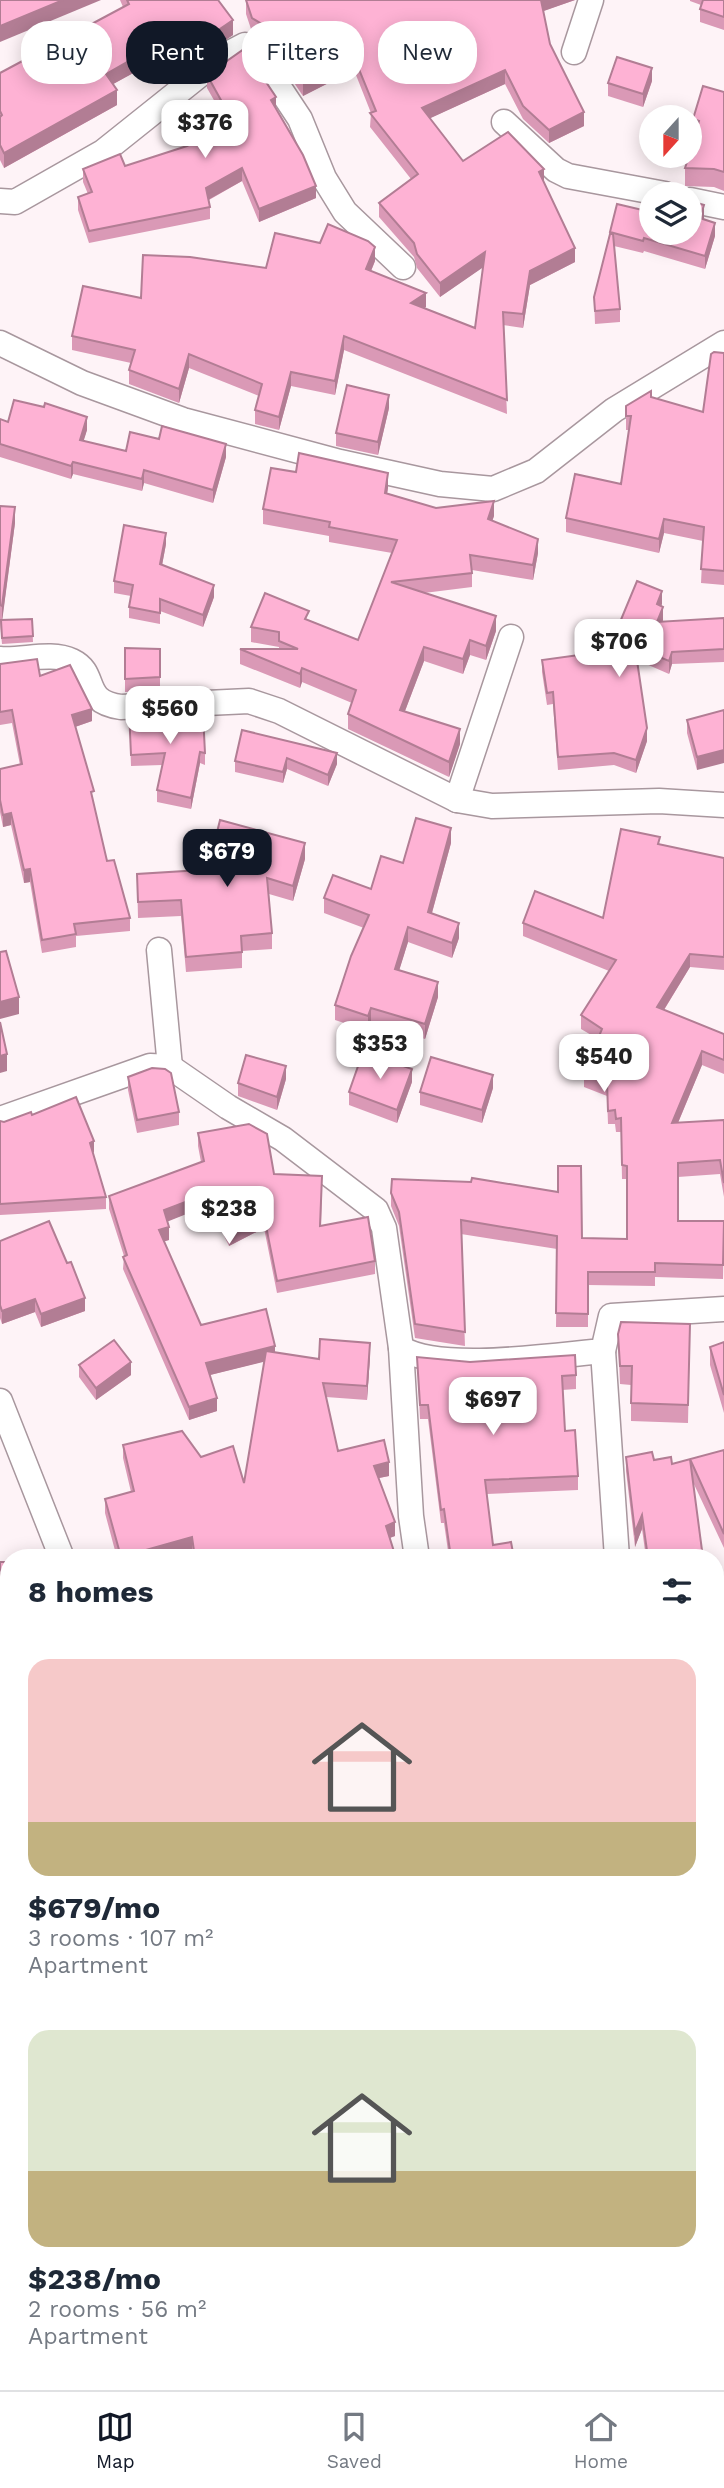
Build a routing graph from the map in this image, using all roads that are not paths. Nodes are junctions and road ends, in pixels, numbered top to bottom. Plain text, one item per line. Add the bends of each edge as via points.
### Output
1 (591, 0) edge
2 (574, 52) dead end
3 (504, 122) dead end
4 (639, 189) edge
5 (0, 201) edge
6 (702, 202) edge
7 (724, 207) edge
8 (403, 267) dead end
9 (724, 342) edge
10 (0, 343) edge
11 (511, 637) dead end
12 (0, 659) edge
13 (457, 800) junction
14 (724, 804) edge
15 (159, 950) dead end
16 (170, 1067) junction
17 (0, 1119) edge
18 (724, 1308) edge
19 (401, 1348) junction
20 (603, 1351) junction
21 (0, 1401) edge
22 (58, 1549) edge
23 (416, 1549) edge
24 (616, 1549) edge

1 - 2 street
3 - 4 street via 568,176
5 - 8 street via 15,202 103,152 222,57 245,45 253,48 300,119 324,178 345,212
6 - 7 street
9 - 10 street via 614,410 536,471 494,489 415,479 183,420 82,383
11 - 13 street
12 - 13 street via 69,660 81,666 95,697 105,705 249,701 279,711
13 - 14 street via 492,806 659,801
15 - 16 street
16 - 17 street via 139,1069
16 - 19 street via 283,1139 376,1210 384,1228
18 - 20 street via 611,1316
19 - 20 street via 430,1359 481,1360
19 - 23 street
20 - 24 street
21 - 22 street

